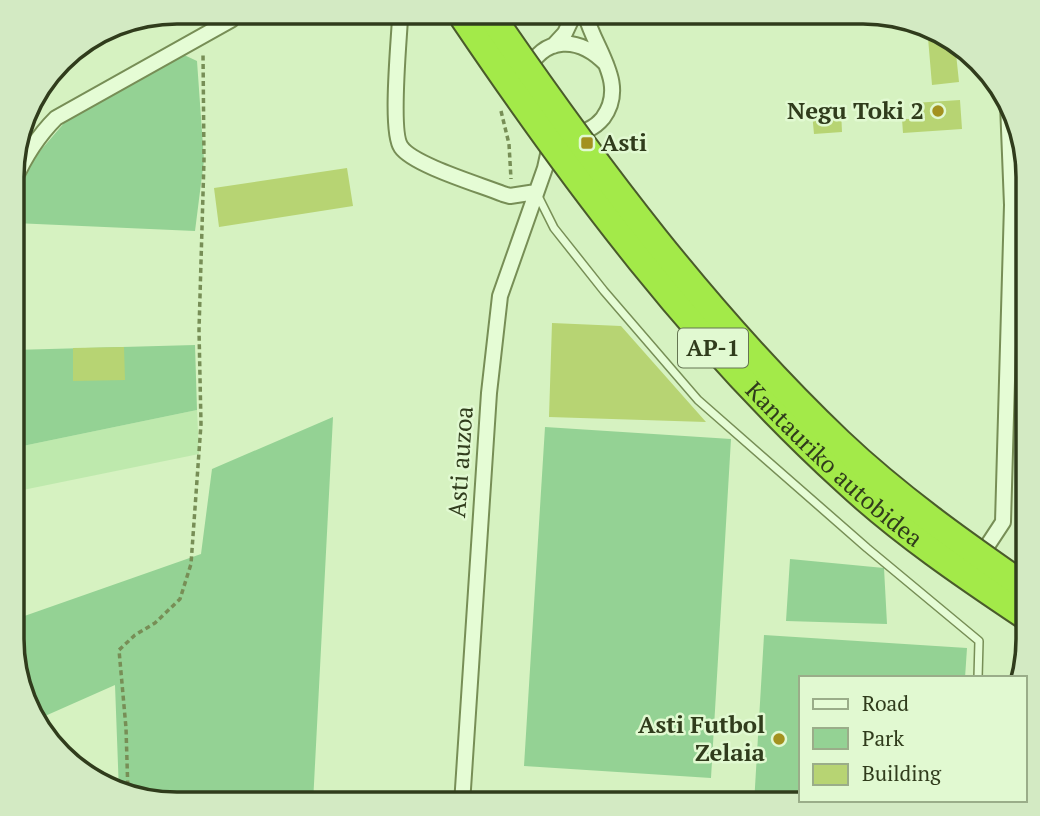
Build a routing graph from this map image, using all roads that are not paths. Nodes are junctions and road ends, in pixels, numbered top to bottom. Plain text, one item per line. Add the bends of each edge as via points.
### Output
1 (224, 24) edge
2 (400, 24) edge
3 (468, 24) edge
4 (497, 24) edge
5 (567, 25) edge
6 (590, 25) edge
7 (553, 46) junction
8 (606, 64) junction
9 (600, 121) junction
10 (554, 133) junction
11 (574, 134) junction
12 (1009, 136) edge
13 (27, 153) edge
14 (591, 167) junction
15 (545, 168) junction
16 (536, 192) junction
17 (975, 564) junction
18 (1015, 580) edge
19 (1015, 589) edge
20 (1015, 609) edge
21 (978, 676) edge
22 (463, 791) edge

1 - 13 street via 56,118
2 - 16 street via 396,128 400,146 415,160 503,194
3 - 20 highway, Kantauriko autobidea / AP-1, bridge via 597,207 747,386 847,482 968,578
4 - 18 highway, Kantauriko autobidea / AP-1, bridge via 672,262 765,367 840,443 905,499
5 - 7 street
6 - 8 street
7 - 8 street via 578,44 594,51
7 - 10 street via 531,61 523,77 522,94 528,111
8 - 9 street via 613,93
9 - 11 street
9 - 14 street
10 - 11 street
10 - 15 street, Asti auzoa
11 - 14 street
12 - 17 street via 1012,205 1003,522
14 - 15 street
14 - 17 street via 653,256 761,379 884,493
15 - 16 street, Asti auzoa
16 - 21 lane via 554,228 698,400 979,641
16 - 22 street, Asti auzoa via 500,296 489,393
17 - 19 street

